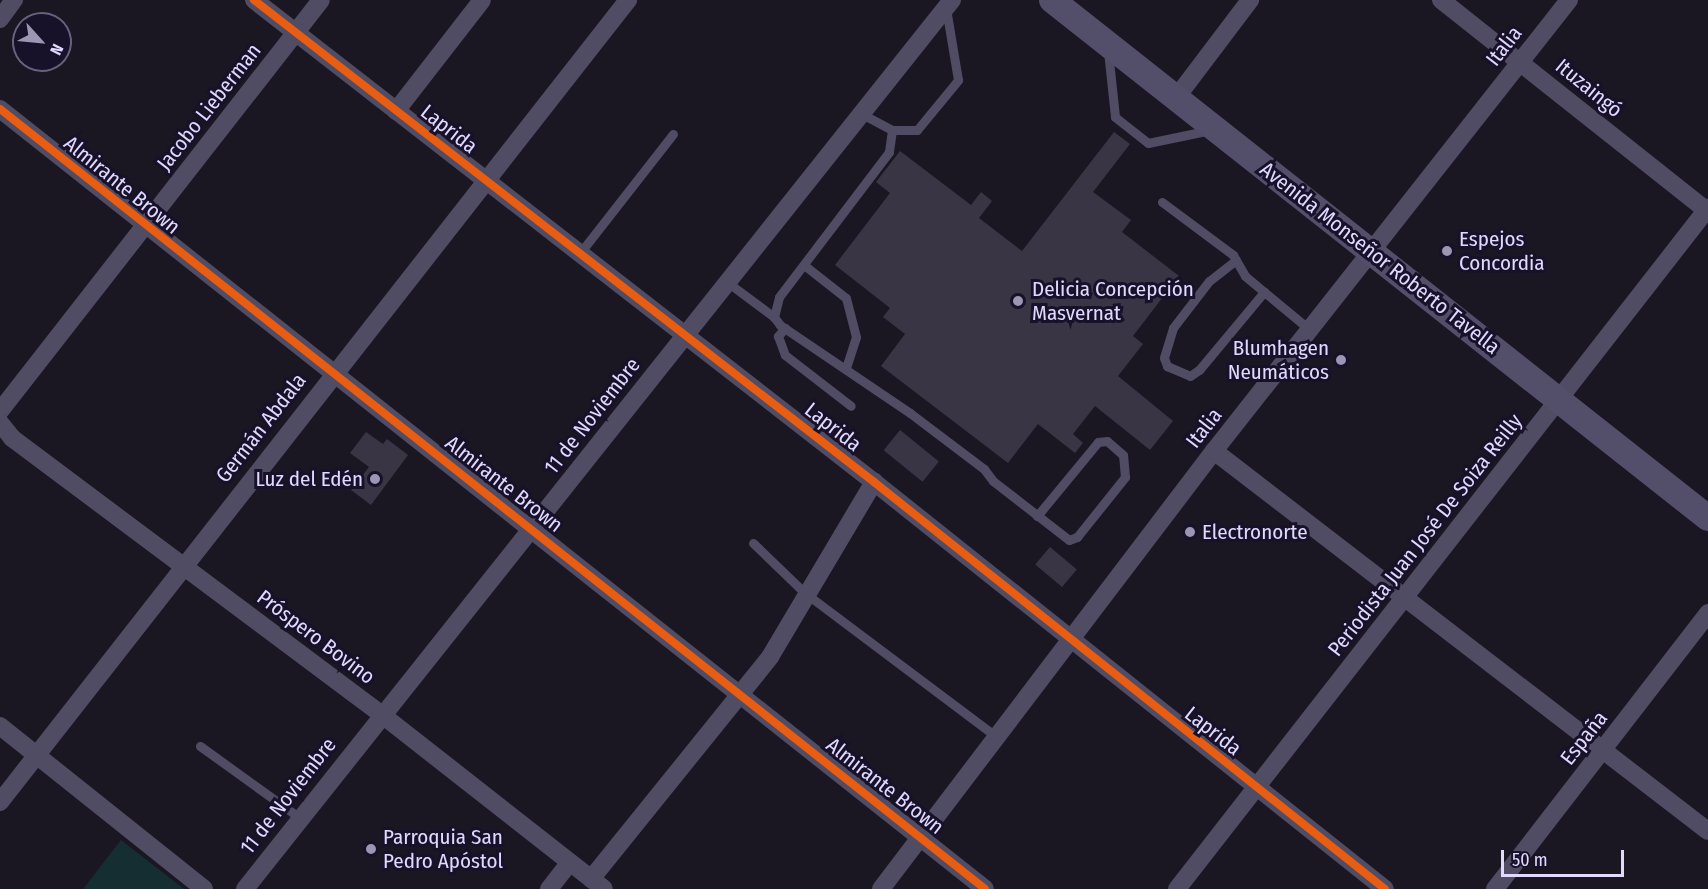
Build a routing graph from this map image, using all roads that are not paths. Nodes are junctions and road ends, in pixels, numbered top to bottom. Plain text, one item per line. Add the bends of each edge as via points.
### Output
1 (14, 0) edge
2 (254, 0) edge
3 (321, 0) edge
4 (482, 0) edge
5 (628, 0) edge
6 (1052, 0) edge
7 (1250, 0) edge
8 (1441, 0) edge
9 (1569, 0) edge
10 (949, 4) edge
11 (0, 19) edge
12 (295, 32) junction
13 (1107, 43) junction
14 (1520, 61) junction
15 (1176, 98) junction
16 (0, 109) edge
17 (396, 111) junction
18 (862, 114) junction
19 (1216, 129) junction
20 (892, 130) junction
21 (673, 134) dead end
22 (485, 179) junction
23 (1162, 202) dead end
24 (1707, 210) edge
25 (144, 227) junction
26 (1372, 250) junction
27 (580, 254) junction
28 (1236, 260) junction
29 (804, 265) junction
30 (727, 282) junction
31 (1264, 292) junction
32 (774, 317) junction
33 (785, 328) junction
34 (1310, 330) junction
35 (685, 335) junction
36 (846, 367) junction
37 (333, 374) junction
38 (1558, 400) junction
39 (851, 406) dead end
40 (0, 411) edge
41 (0, 423) edge
42 (1214, 451) junction
43 (874, 482) junction
44 (1037, 516) junction
45 (1708, 518) edge
46 (532, 529) junction
47 (753, 543) dead end
48 (182, 566) junction
49 (805, 593) junction
50 (1404, 599) junction
51 (1708, 613) edge
52 (1071, 641) junction
53 (740, 695) junction
54 (381, 714) junction
55 (0, 726) edge
56 (997, 737) junction
57 (200, 746) dead end
58 (1603, 750) junction
59 (37, 755) junction
60 (1257, 788) junction
61 (0, 802) edge
62 (300, 818) junction
63 (1708, 831) edge
64 (921, 837) junction
65 (569, 863) junction
66 (597, 884) edge
67 (204, 889) edge
68 (244, 889) edge
69 (549, 889) edge
70 (881, 889) edge
71 (984, 889) edge
72 (1177, 889) edge
73 (1385, 889) edge
74 (1495, 889) edge

1 - 11 street
2 - 12 street, Laprida
3 - 12 street, Jacobo Lieberman
4 - 17 street
5 - 22 street, Germán Abdala
6 - 13 main road, Avenida Monseñor Roberto Tavella
7 - 15 street
8 - 14 street, Ituzaingó
9 - 14 street, Italia
10 - 18 street, 11 de Noviembre
10 - 20 lane via 958,80 917,130
12 - 17 street, Laprida
12 - 25 street, Jacobo Lieberman
13 - 15 main road, Avenida Monseñor Roberto Tavella
13 - 19 lane via 1115,117 1148,143
14 - 24 street, Ituzaingó
14 - 26 street, Italia
15 - 19 main road, Avenida Monseñor Roberto Tavella
16 - 25 street, Almirante Brown
17 - 22 street, Laprida
18 - 20 lane
18 - 30 street, 11 de Noviembre
19 - 26 main road, Avenida Monseñor Roberto Tavella
20 - 29 lane via 889,152
21 - 27 lane
22 - 27 street, Laprida
22 - 37 street, Germán Abdala
23 - 28 lane
24 - 38 street, Periodista Juan José De Soiza Reilly
25 - 37 street, Almirante Brown
25 - 40 street, Jacobo Lieberman
26 - 34 street, Italia
26 - 38 main road, Avenida Monseñor Roberto Tavella
27 - 35 street, Laprida
28 - 31 lane via 1245,276
28 - 31 lane via 1209,281 1173,328 1164,358 1167,366 1190,376
29 - 32 lane via 779,297
29 - 36 lane via 846,298 856,337
30 - 32 lane
30 - 35 street, 11 de Noviembre
31 - 34 lane
32 - 33 lane
33 - 36 lane
33 - 39 lane via 778,336 784,355
34 - 42 street, Italia
35 - 43 street, Laprida
35 - 46 street, 11 de Noviembre
36 - 44 lane via 984,469
37 - 46 street, Almirante Brown
37 - 48 street, Germán Abdala
38 - 45 main road, Avenida Monseñor Roberto Tavella
38 - 50 street, Periodista Juan José De Soiza Reilly
41 - 48 street, Próspero Bovino via 12,438
42 - 50 street
42 - 52 street, Italia
43 - 49 street
43 - 52 street, Laprida
44 - 44 lane via 1069,540 1077,537 1125,477 1124,454 1107,441 1098,442
46 - 53 street, Almirante Brown
46 - 54 street, 11 de Noviembre
47 - 49 lane
48 - 54 street, Próspero Bovino
48 - 59 street, Germán Abdala
49 - 53 street via 770,657
49 - 56 lane
50 - 58 street
50 - 60 street, Periodista Juan José De Soiza Reilly
51 - 58 street, España
52 - 56 street, Italia
52 - 60 street, Laprida
53 - 64 street, Almirante Brown
53 - 66 street
54 - 62 street, 11 de Noviembre
54 - 65 street, Próspero Bovino
55 - 59 street
56 - 64 street, Italia
57 - 62 lane
58 - 63 street
58 - 74 street, España
59 - 61 street, Germán Abdala
59 - 67 street
60 - 72 street, Periodista Juan José De Soiza Reilly
60 - 73 street, Laprida
62 - 68 street, 11 de Noviembre
64 - 70 street, Italia
64 - 71 street, Almirante Brown
65 - 66 street, Próspero Bovino
65 - 69 street

